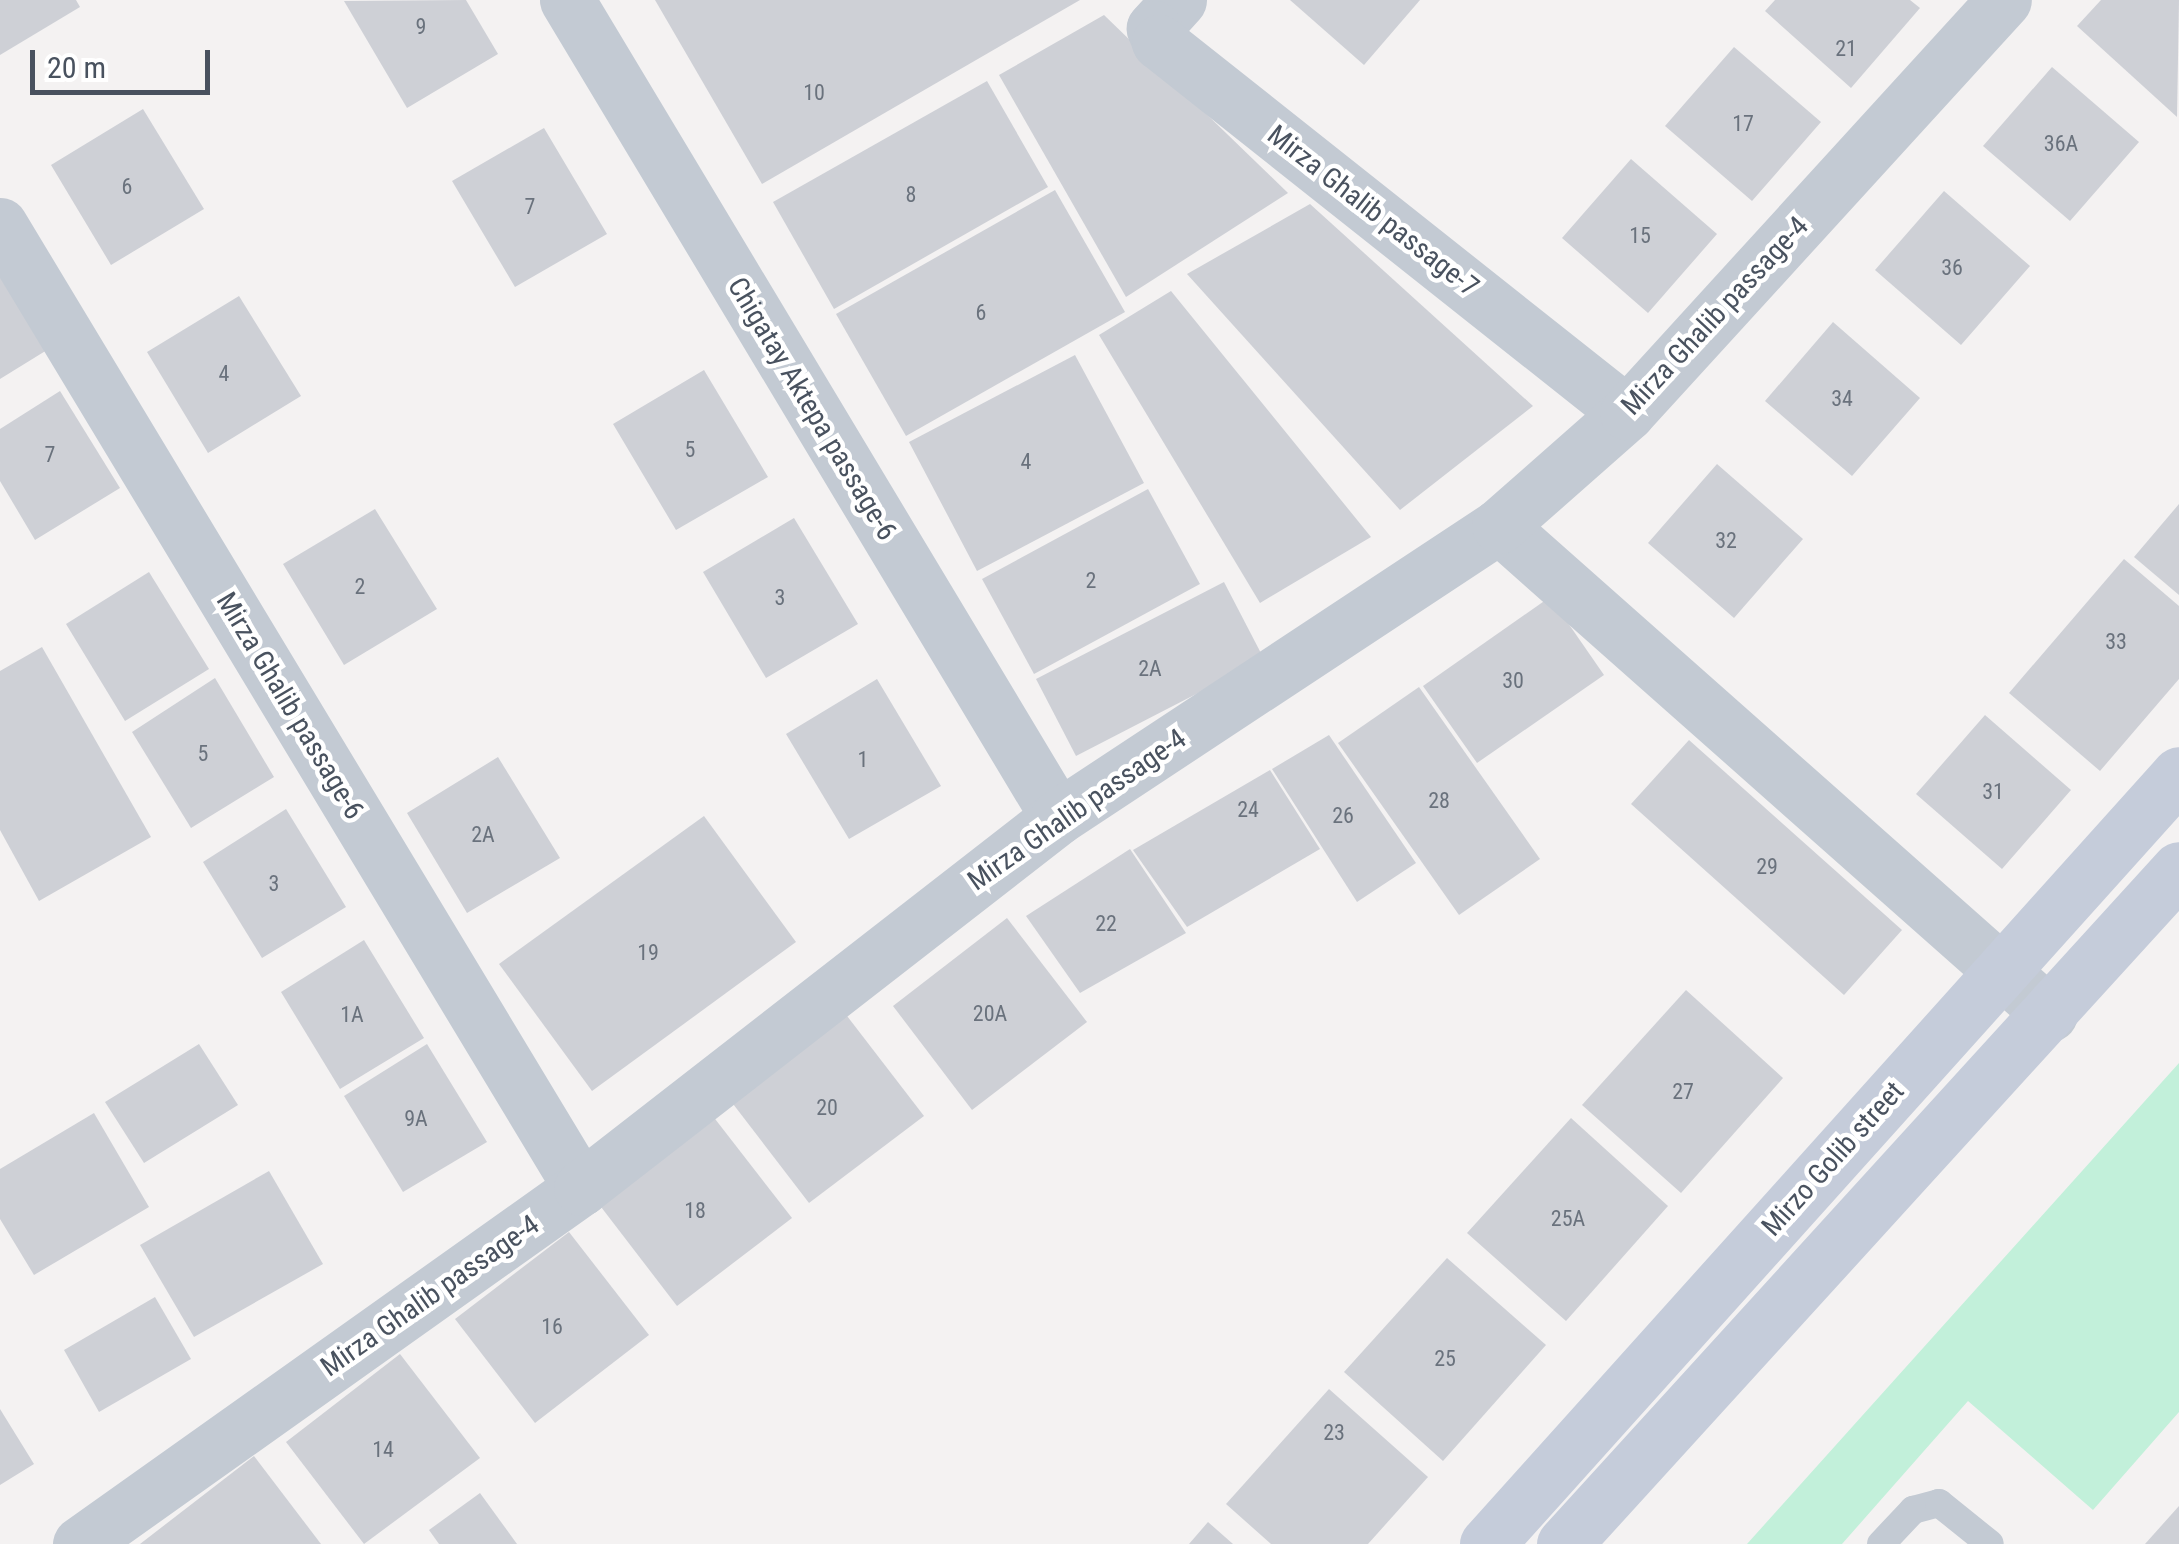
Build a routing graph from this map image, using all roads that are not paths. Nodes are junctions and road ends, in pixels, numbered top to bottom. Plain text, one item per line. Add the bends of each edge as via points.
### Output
1 (566, 0) edge
2 (1179, 0) edge
3 (2004, 0) edge
4 (0, 224) edge
5 (1628, 413) junction
6 (1500, 526) junction
7 (2179, 774) edge
8 (1058, 817) junction
9 (2179, 869) edge
10 (2003, 971) junction
11 (2050, 1014) junction
12 (581, 1188) junction
13 (1564, 1521) edge
14 (80, 1544) edge
15 (1487, 1544) edge
16 (1882, 1544) edge
17 (1990, 1544) edge

1 - 8 street, Chigatay Aktepa passage-6
2 - 5 street, Mirza Ghalib passage-7 via 1154,28 1159,42
3 - 5 street, Mirza Ghalib passage-4
4 - 12 street, Mirza Ghalib passage-6
5 - 6 street, Mirza Ghalib passage-4
6 - 8 street, Mirza Ghalib passage-4
6 - 10 street
7 - 10 main road, Mirzo Golib street
8 - 12 street, Mirza Ghalib passage-4
9 - 11 main road, Mirzo Golib street
10 - 11 street
10 - 13 main road, Mirzo Golib street
11 - 13 main road, Mirzo Golib street
12 - 14 street, Mirza Ghalib passage-4
13 - 15 main road, Mirzo Golib street
16 - 17 lane via 1912,1510 1939,1504

